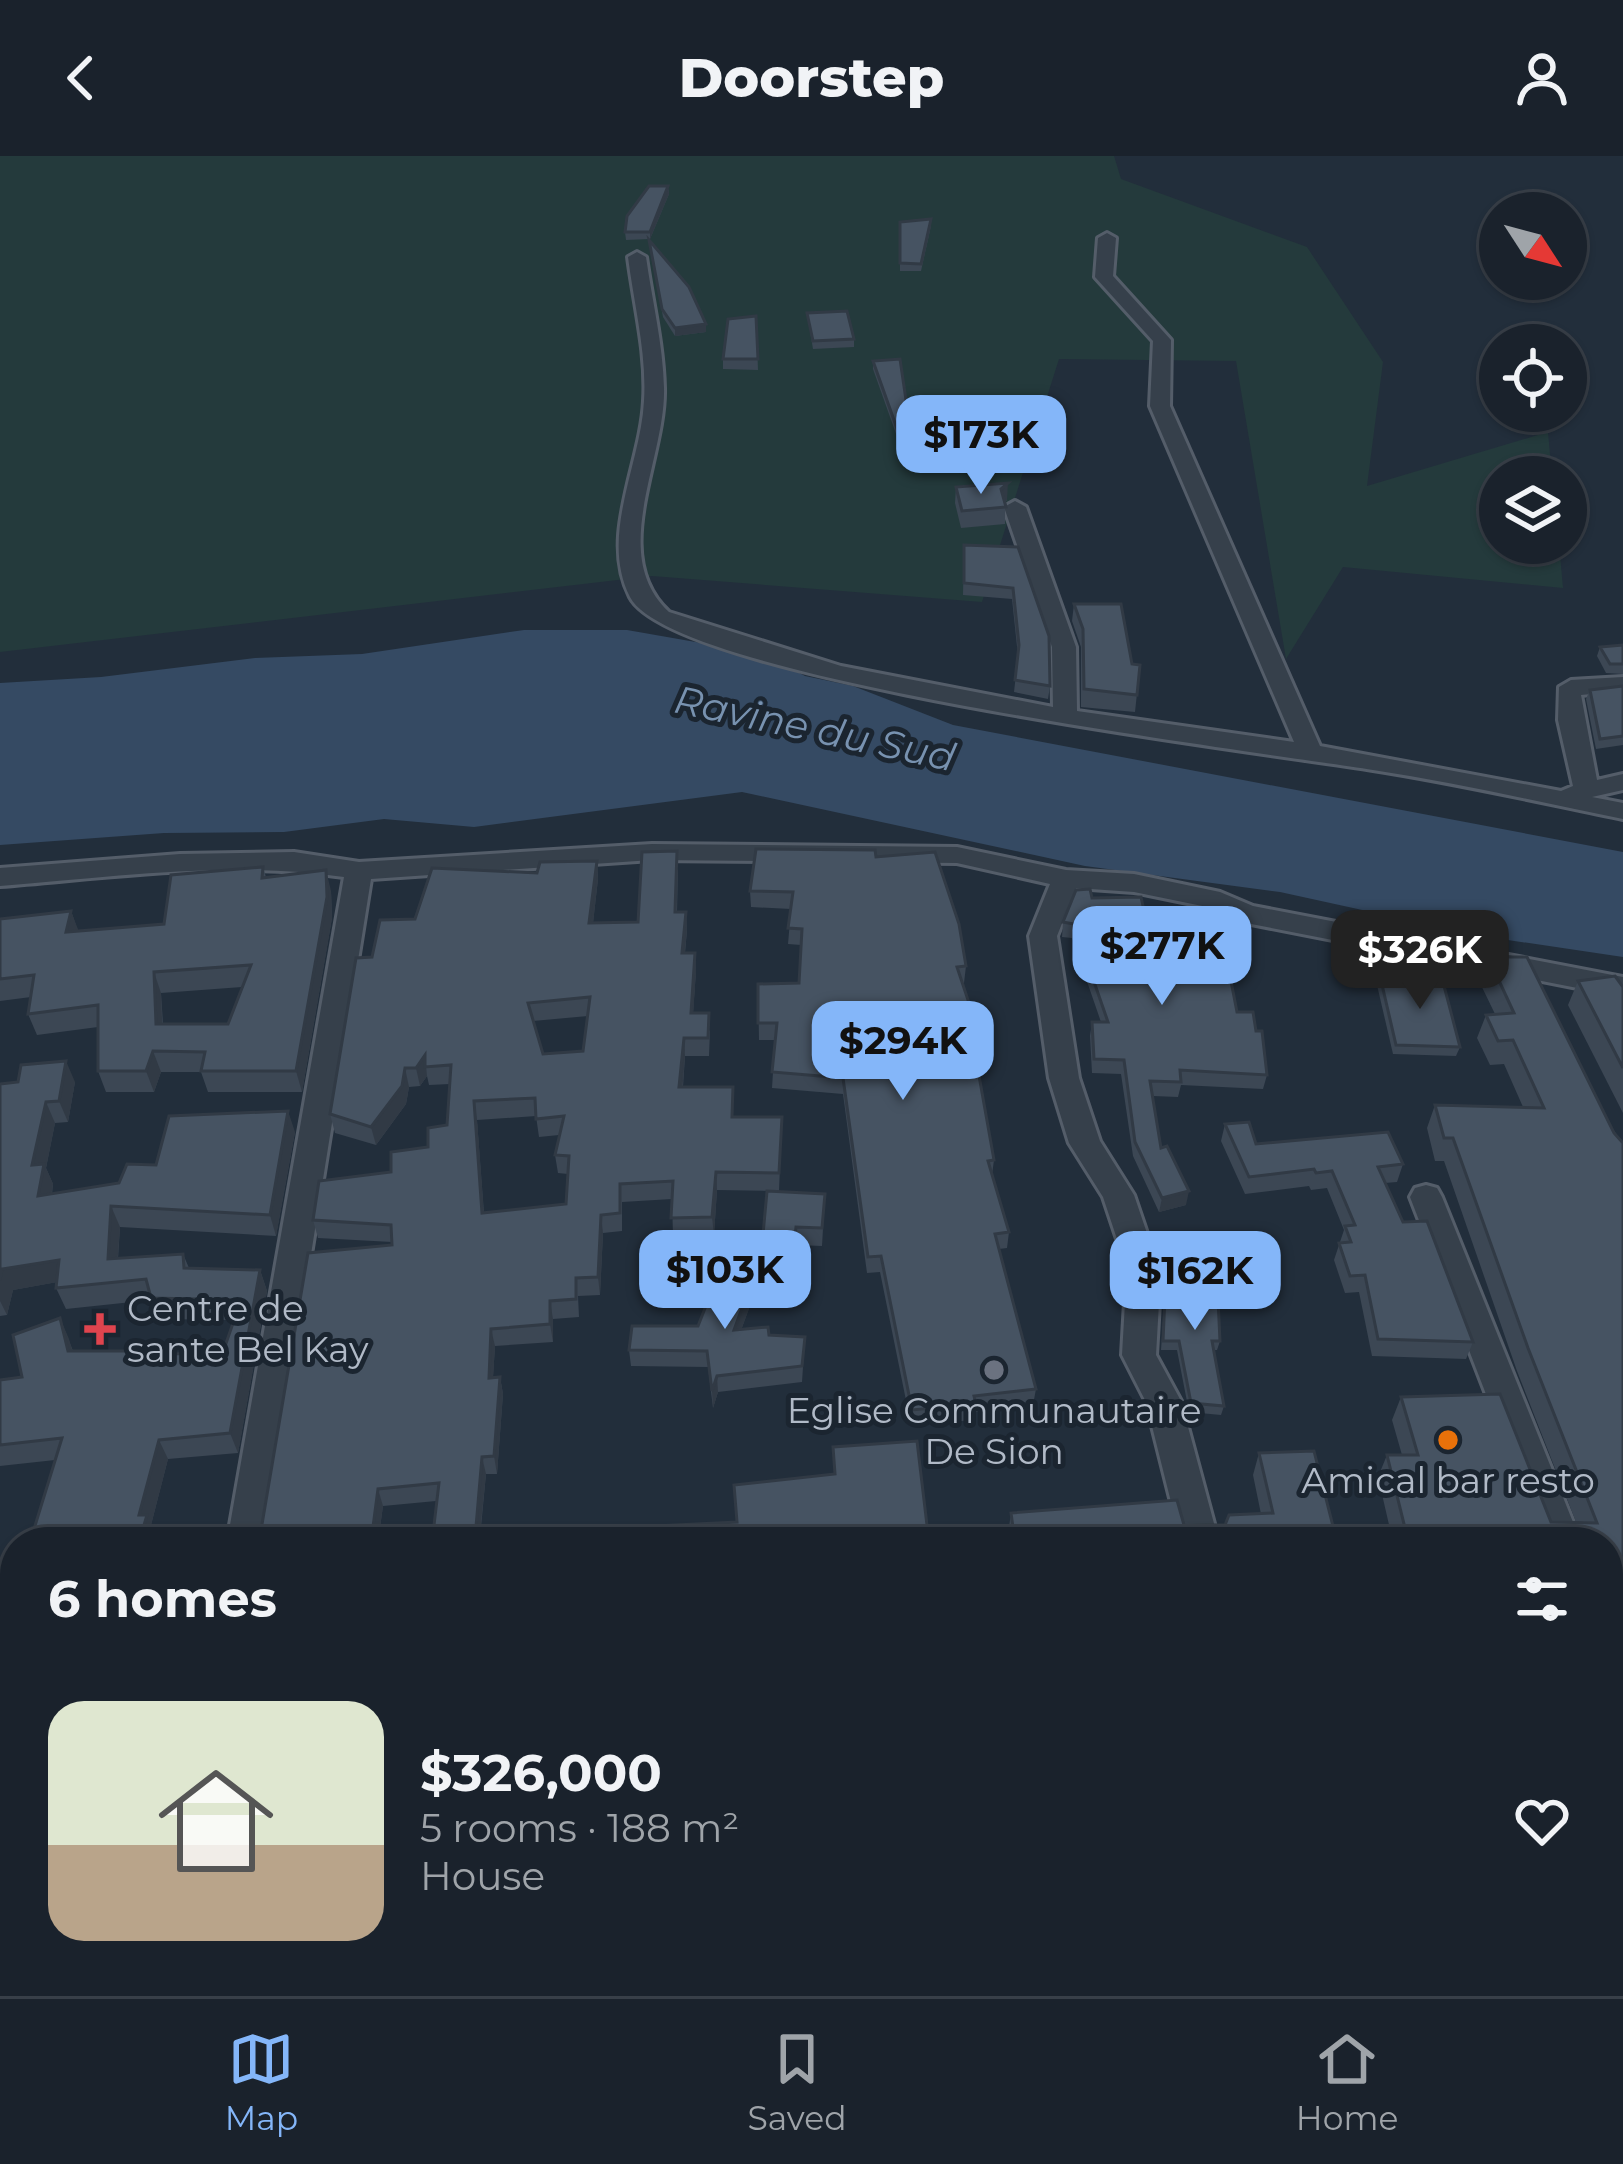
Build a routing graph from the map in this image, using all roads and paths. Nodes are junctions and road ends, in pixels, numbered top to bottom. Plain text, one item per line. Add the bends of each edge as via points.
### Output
1 (1107, 238) dead end
2 (637, 257) dead end
3 (1015, 507) dead end
4 (1623, 684) edge
5 (1065, 718) junction
6 (1311, 754) junction
7 (1623, 782) edge
8 (1574, 795) junction
9 (1623, 811) edge
10 (359, 871) junction
11 (1066, 879) junction
12 (3, 882) edge
13 (1532, 971) junction
14 (1623, 987) edge
15 (1552, 1012) edge
16 (1426, 1197) dead end
17 (249, 1527) edge
18 (1196, 1527) edge
19 (1556, 1527) edge

1 - 6 street via 1104,278 1162,340 1160,406
2 - 5 street via 654,404 629,555 641,605 874,685
3 - 5 street via 1064,647
4 - 8 street via 1566,693 1580,748
5 - 6 street
6 - 8 street
7 - 8 street
8 - 9 street
10 - 11 street via 675,852 957,855
10 - 12 street via 180,863
10 - 17 street
11 - 13 street via 1134,883 1246,914
11 - 18 street via 1043,936 1064,1078 1085,1143 1118,1195 1136,1248 1139,1355 1163,1401
13 - 14 street
13 - 15 street
16 - 19 street

